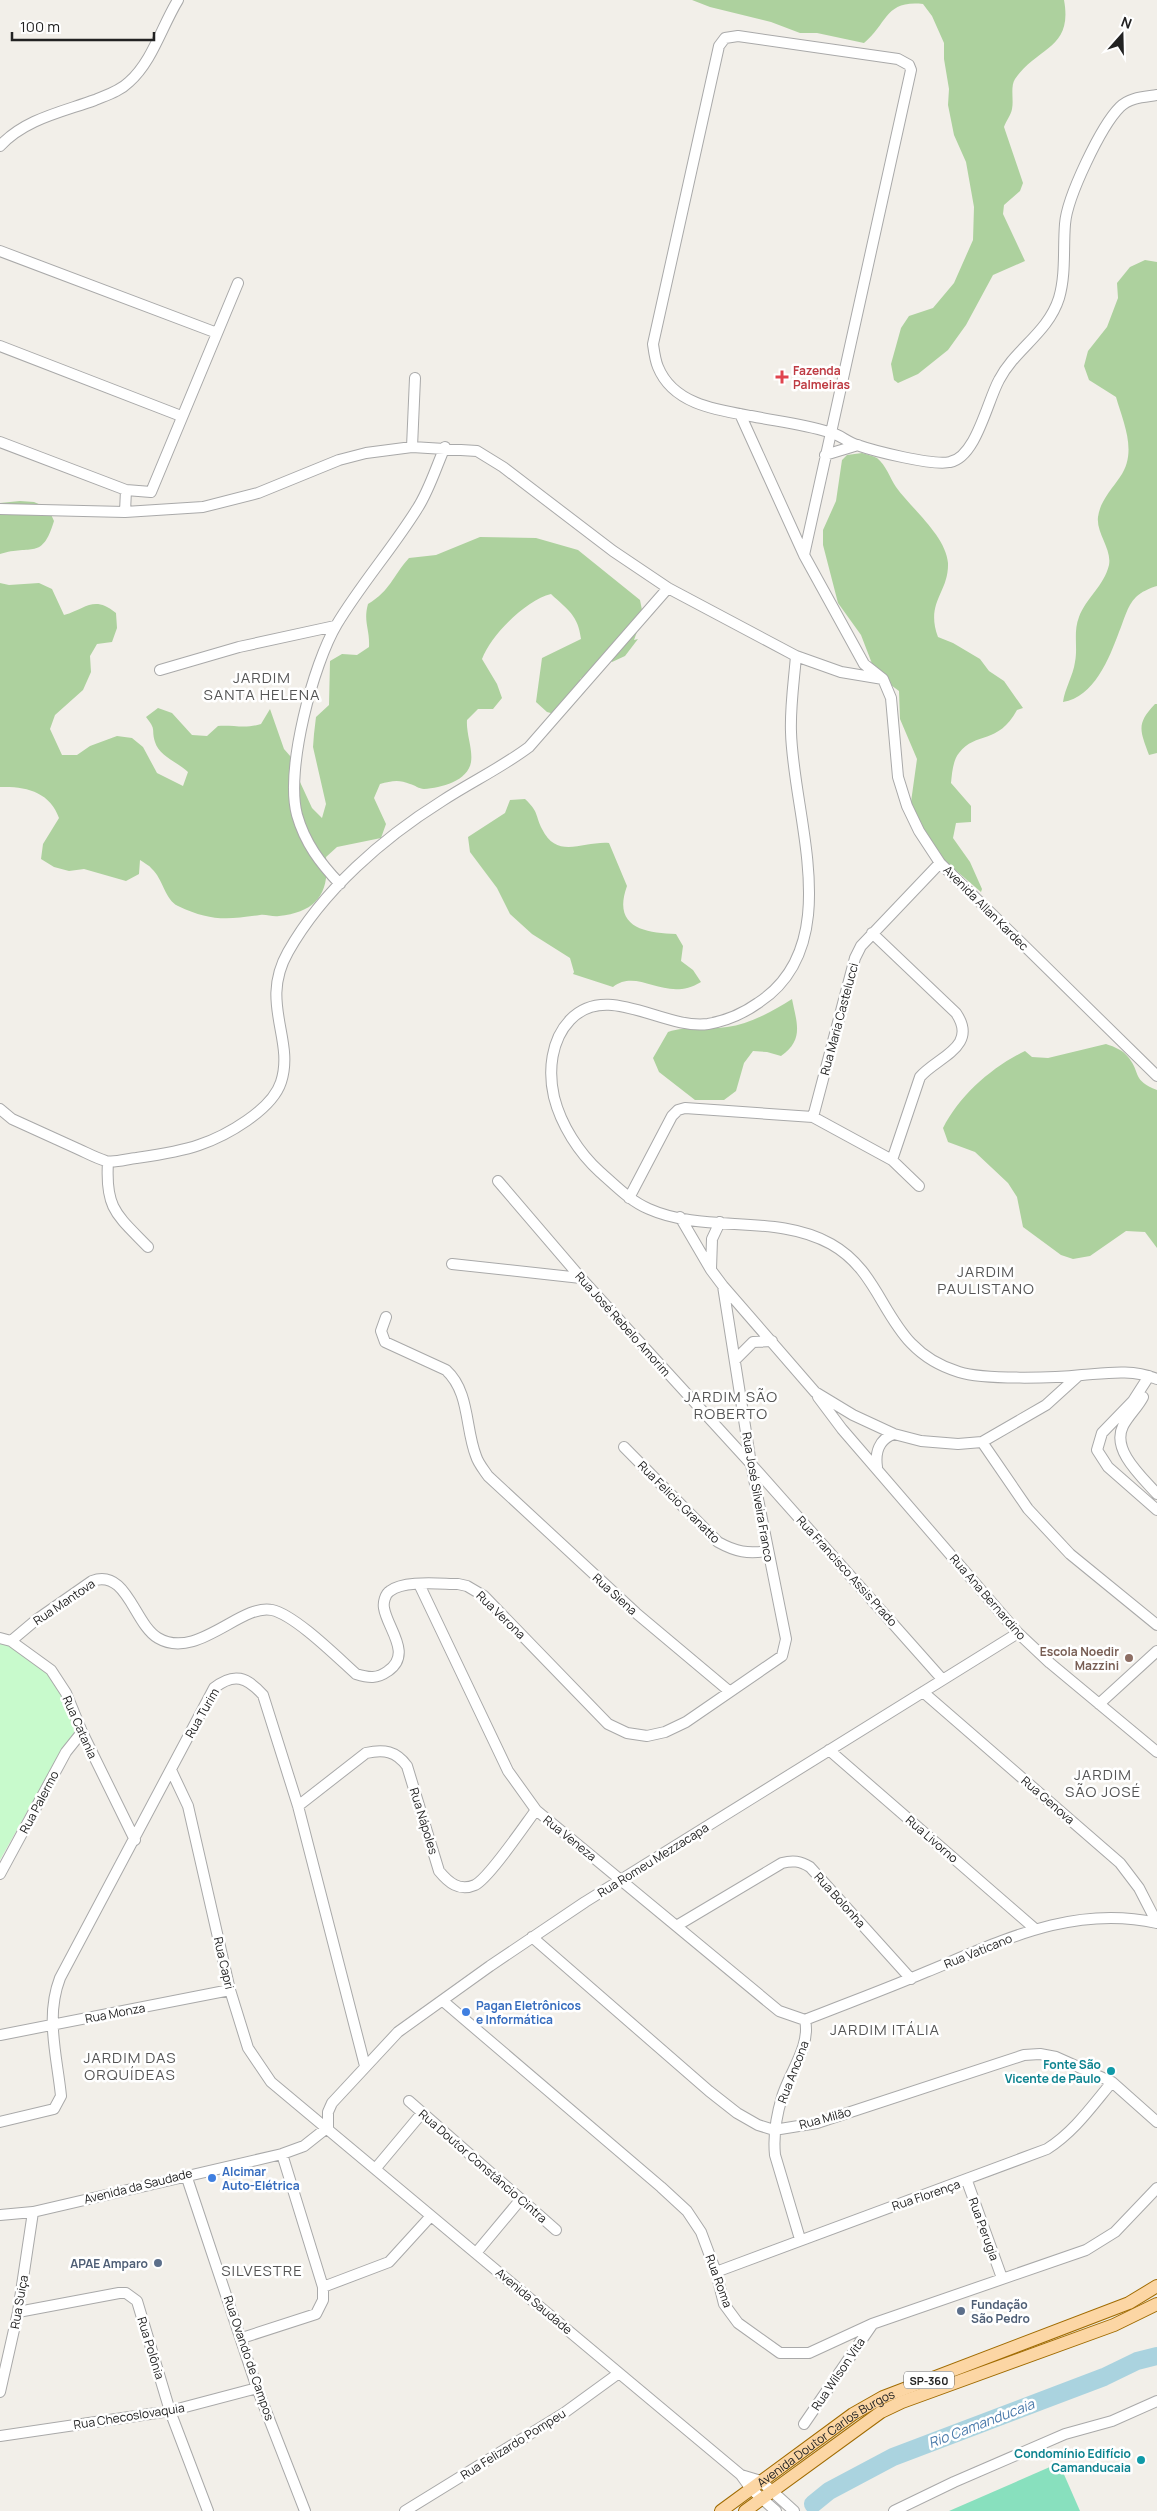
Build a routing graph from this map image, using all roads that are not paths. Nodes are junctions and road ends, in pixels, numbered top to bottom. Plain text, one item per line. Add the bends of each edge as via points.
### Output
1 (178, 0) edge
2 (1157, 95) edge
3 (0, 146) edge
4 (0, 251) edge
5 (238, 283) dead end
6 (217, 333) junction
7 (0, 346) edge
8 (415, 378) dead end
9 (740, 414) junction
10 (181, 416) junction
11 (830, 432) junction
12 (0, 442) edge
13 (858, 445) junction
14 (412, 447) junction
15 (445, 447) junction
16 (825, 455) junction
17 (126, 490) junction
18 (151, 492) junction
19 (0, 509) edge
20 (154, 511) junction
21 (124, 512) junction
22 (804, 555) junction
23 (668, 588) junction
24 (335, 626) junction
25 (796, 656) junction
26 (160, 670) dead end
27 (883, 679) junction
28 (940, 863) junction
29 (340, 884) junction
30 (872, 933) junction
31 (1157, 1076) edge
32 (0, 1108) edge
33 (813, 1117) junction
34 (892, 1160) junction
35 (108, 1162) junction
36 (498, 1181) dead end
37 (919, 1186) dead end
38 (629, 1198) junction
39 (680, 1217) junction
40 (720, 1222) junction
41 (148, 1247) dead end
42 (452, 1264) dead end
43 (711, 1270) junction
44 (581, 1278) junction
45 (723, 1286) junction
46 (386, 1317) dead end
47 (772, 1341) junction
48 (735, 1360) junction
49 (1078, 1376) junction
50 (1154, 1378) edge
51 (815, 1392) junction
52 (853, 1415) junction
53 (842, 1429) junction
54 (1102, 1433) junction
55 (894, 1434) junction
56 (1119, 1438) junction
57 (982, 1442) junction
58 (624, 1447) dead end
59 (751, 1464) junction
60 (877, 1468) junction
61 (1157, 1494) edge
62 (1157, 1510) edge
63 (767, 1551) junction
64 (419, 1584) junction
65 (1157, 1625) edge
66 (1018, 1633) junction
67 (211, 1635) joint
68 (0, 1638) edge
69 (11, 1641) junction
70 (785, 1648) joint
71 (1157, 1651) edge
72 (942, 1679) junction
73 (729, 1690) junction
74 (923, 1692) junction
75 (1099, 1704) junction
76 (82, 1732) junction
77 (829, 1750) junction
78 (1157, 1752) edge
79 (171, 1770) junction
80 (298, 1806) junction
81 (536, 1810) junction
82 (135, 1840) junction
83 (0, 1874) edge
84 (623, 1880) junction
85 (1157, 1923) edge
86 (678, 1925) junction
87 (1034, 1928) junction
88 (532, 1937) junction
89 (911, 1979) junction
90 (230, 1990) junction
91 (443, 2001) junction
92 (805, 2020) junction
93 (52, 2025) junction
94 (0, 2035) edge
95 (364, 2066) junction
96 (1112, 2082) junction
97 (409, 2101) dead end
98 (422, 2113) junction
99 (0, 2122) edge
100 (1157, 2122) edge
101 (328, 2127) junction
102 (774, 2130) junction
103 (282, 2154) junction
104 (376, 2168) junction
105 (186, 2174) junction
106 (967, 2181) junction
107 (1157, 2188) edge
108 (521, 2199) junction
109 (33, 2212) junction
110 (0, 2215) edge
111 (430, 2217) junction
112 (556, 2230) dead end
113 (800, 2239) junction
114 (476, 2253) junction
115 (716, 2272) junction
116 (1002, 2278) junction
117 (1157, 2286) edge
118 (323, 2287) junction
119 (1157, 2304) edge
120 (18, 2312) junction
121 (872, 2324) junction
122 (242, 2338) junction
123 (619, 2373) junction
124 (257, 2388) junction
125 (0, 2392) edge
126 (1157, 2401) edge
127 (170, 2412) junction
128 (804, 2424) dead end
129 (0, 2436) edge
130 (756, 2485) junction
131 (772, 2501) edge
132 (208, 2511) edge
133 (305, 2511) edge
134 (405, 2511) edge
135 (720, 2511) edge
136 (745, 2511) edge
137 (794, 2511) edge
138 (894, 2511) edge

1 - 3 street via 143,66 129,82 112,94 34,120
2 - 13 street via 1129,100 1121,106 1095,146 1068,209 1063,278 1054,313 1004,372 972,444 961,457 951,462 932,463
4 - 6 street
5 - 6 street
6 - 10 street
7 - 10 street
8 - 14 street
9 - 11 street
9 - 11 street via 691,402 674,390 658,367 652,344 719,46 725,38 738,36 898,59 909,65 911,70
9 - 22 street
10 - 18 street
11 - 13 street
11 - 16 street
12 - 17 street
13 - 16 street
14 - 15 street
14 - 20 street via 339,460 232,501
15 - 23 street via 476,450 503,467 613,551
15 - 24 street via 418,508
16 - 22 street
17 - 18 street
17 - 21 street
18 - 20 street
19 - 21 street
20 - 21 street
22 - 27 street via 864,664
23 - 25 street
23 - 29 street via 529,747 400,829
24 - 26 street via 239,647
24 - 29 street via 306,709 294,789 296,813 306,841 319,862
25 - 27 street via 841,672
25 - 38 street via 791,732 809,885 809,916 803,944 793,966 778,987 760,1003 738,1015 706,1024 669,1021 623,1006 604,1004 587,1008 572,1017 560,1033 552,1056 551,1083 559,1117 589,1162
27 - 28 street, Avenida Allan Kardec via 891,698 898,777 919,831
28 - 30 street, Rua Maria Castelucci
28 - 31 street, Avenida Allan Kardec
29 - 35 street via 288,952 279,975 275,994 285,1061 281,1081 266,1106 233,1129 200,1144 168,1153
30 - 33 street, Rua Maria Castelucci via 856,958
30 - 34 street via 956,1013 963,1023 964,1033 960,1043 944,1060 926,1070 920,1078
32 - 35 street via 12,1119
33 - 34 street
33 - 38 street via 678,1110
34 - 37 street
35 - 41 street via 106,1187 110,1204
36 - 44 street, Rua José Rebelo Amorim
38 - 39 street via 651,1210
39 - 40 street
39 - 43 street
40 - 43 street via 712,1239
40 - 49 street via 772,1226 807,1234 831,1244 848,1256 864,1274 901,1334 940,1366 964,1374
42 - 44 street
43 - 45 street
44 - 59 street, Rua José Rebelo Amorim
45 - 47 street
45 - 48 street, Rua José Silveira Franco
46 - 73 street, Rua Siena via 381,1331 385,1342 446,1370 454,1377 460,1388 476,1457 488,1476 636,1613
47 - 48 street via 753,1342
47 - 51 street
48 - 59 street, Rua José Silveira Franco
49 - 50 street via 1110,1372
49 - 57 street via 1046,1405
50 - 54 street
50 - 56 street via 1123,1426
51 - 52 street
51 - 53 street, Rua Ana Bernardino
52 - 53 street via 847,1418
52 - 55 street
53 - 60 street, Rua Ana Bernardino
54 - 56 street via 1112,1433
54 - 62 street via 1097,1450 1101,1460
55 - 57 street via 921,1441
55 - 60 street via 886,1437 878,1449 875,1457
56 - 61 street via 1125,1454
57 - 65 street via 1028,1510 1070,1554
58 - 63 street, Rua Felicio Granatto via 718,1542 747,1554
59 - 63 street, Rua José Silveira Franco
59 - 72 street, Rua Francisco Assis Prado
60 - 66 street, Rua Ana Bernardino
63 - 70 street, Rua José Silveira Franco via 786,1639
64 - 67 street, Rua Verona via 402,1586 385,1597 384,1608 398,1645 397,1657 392,1668 376,1677 356,1674 285,1614 270,1609 256,1611
64 - 73 street, Rua Verona via 458,1584 475,1590 608,1724 627,1733 647,1736 665,1732 686,1722
64 - 81 street, Rua Veneza via 508,1771
66 - 72 street, Rua Romeu Mezzacapa
66 - 75 street, Rua Ana Bernardino
67 - 69 street, Rua Mantova via 190,1641 171,1642 158,1638 120,1587 102,1578 92,1581
68 - 69 street, Rua Catania
69 - 76 street, Rua Catania via 51,1670 66,1693
70 - 73 street, Rua Verona via 782,1656
71 - 75 street
72 - 74 street, Rua Romeu Mezzacapa
74 - 77 street, Rua Romeu Mezzacapa
74 - 85 street, Rua Genova via 1120,1863 1139,1888
75 - 78 street, Rua Ana Bernardino
76 - 82 street, Rua Catania
76 - 83 street, Rua Palermo via 66,1752
77 - 84 street, Rua Romeu Mezzacapa
77 - 87 street, Rua Livorno
79 - 80 street, Rua Turim via 214,1688 225,1680 241,1678 263,1695
79 - 82 street, Rua Turim
79 - 90 street, Rua Capri via 188,1806
80 - 81 street, Rua Nápoles via 366,1753 390,1751 401,1757 407,1766 439,1871 447,1882 460,1888 475,1885 488,1873
80 - 95 street, Rua Turim
81 - 84 street, Rua Veneza
82 - 93 street, Rua Turim via 60,1978
84 - 86 street, Rua Veneza
84 - 88 street, Rua Romeu Mezzacapa
85 - 87 street, Rua Vaticano via 1135,1918 1092,1917
86 - 89 street, Rua Bolonha via 792,1860 810,1867
86 - 92 street, Rua Veneza via 779,2011
87 - 89 street, Rua Vaticano
88 - 91 street, Rua Romeu Mezzacapa
88 - 102 street via 709,2091 737,2113
89 - 92 street, Rua Vaticano
90 - 93 street, Rua Monza
90 - 101 street, Rua Capri via 248,2048 271,2082
91 - 95 street, Rua Romeu Mezzacapa via 398,2032
91 - 115 street, Rua Roma via 687,2211 701,2232
92 - 102 street, Rua Ancona via 808,2035 782,2097
93 - 94 street, Rua Monza
93 - 99 street, Rua Turim via 61,2096 59,2103 54,2109
95 - 101 street, Rua Romeu Mezzacapa via 332,2103
96 - 100 street, Rua Milão
96 - 102 street, Rua Milão via 1056,2058 1024,2055 816,2123
96 - 106 street, Rua Florença via 1062,2140
97 - 98 street, Rua Doutor Constâncio Cintra
98 - 104 street
98 - 108 street, Rua Doutor Constâncio Cintra
101 - 103 street, Avenida da Saudade via 304,2146
101 - 104 street, Avenida Saudade
102 - 113 street, Rua Ancona via 775,2155
103 - 105 street, Avenida da Saudade
103 - 118 street
104 - 111 street, Avenida Saudade
105 - 109 street, Avenida da Saudade
105 - 122 street, Rua Ovando de Campos
106 - 113 street, Rua Florença
106 - 116 street, Rua Perugia
107 - 116 street, Rua Roma via 1115,2232 1086,2250
108 - 112 street, Rua Doutor Constâncio Cintra
108 - 114 street
109 - 110 street, Avenida da Saudade
109 - 120 street, Rua Suiça
111 - 114 street, Avenida Saudade
111 - 118 street via 388,2262
113 - 115 street, Rua Florença
114 - 123 street, Avenida Saudade
115 - 121 street, Rua Roma via 724,2304 738,2323 780,2353 809,2353
116 - 121 street, Rua Roma
117 - 130 main road, Avenida Doutor Carlos Burgos / SP-360 via 1129,2303 883,2397 853,2414
118 - 122 street via 323,2300 316,2314
119 - 131 main road, Avenida Doutor Carlos Burgos / SP-360 via 1114,2325 881,2412
120 - 125 street, Rua Suiça
120 - 127 street, Rua Polônia via 119,2293 132,2296 137,2301
121 - 128 street, Rua Wilson Vita
122 - 124 street, Rua Ovando de Campos
123 - 130 street, Avenida Saudade
123 - 134 street, Rua Felizardo Pompeu via 564,2414
124 - 127 street, Rua Checoslovaquia
124 - 133 street, Rua Ovando de Campos
126 - 138 street via 1112,2421 1065,2434
127 - 129 street, Rua Checoslovaquia
127 - 132 street, Rua Polônia
130 - 131 street
130 - 135 main road, Avenida Doutor Carlos Burgos / SP-360
131 - 136 main road, Avenida Doutor Carlos Burgos / SP-360
131 - 137 street

